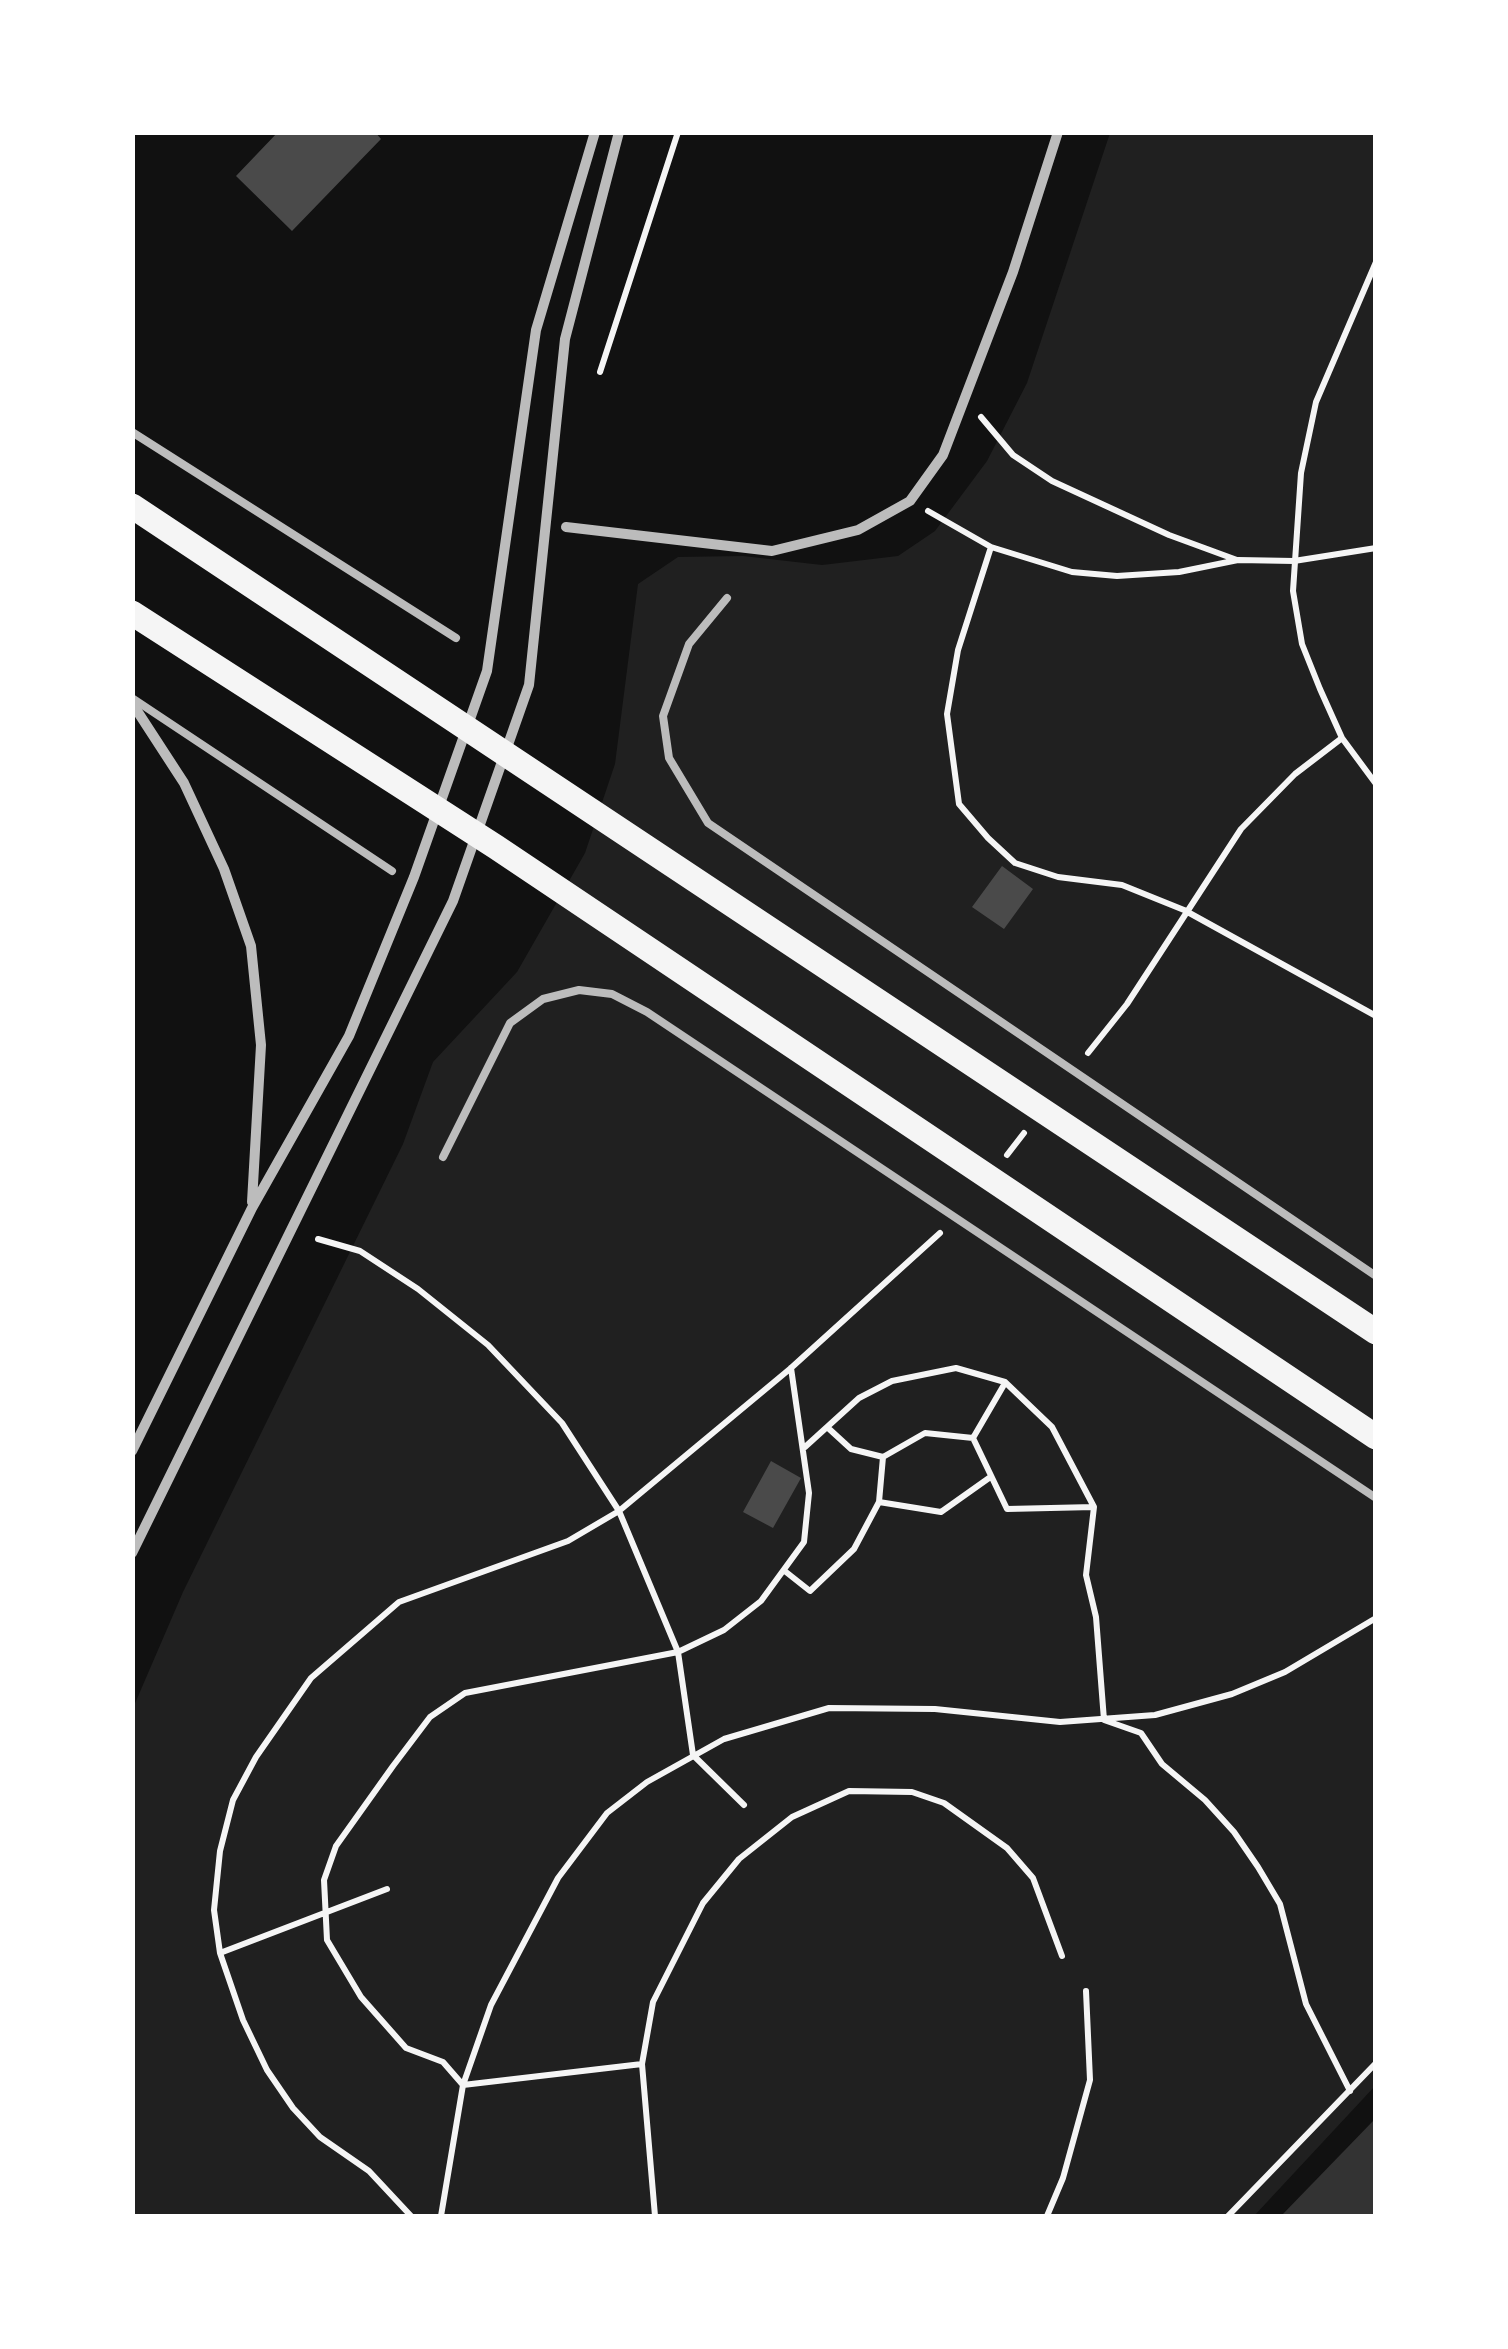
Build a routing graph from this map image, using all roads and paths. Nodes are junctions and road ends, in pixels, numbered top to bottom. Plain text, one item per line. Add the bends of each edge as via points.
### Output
1 (595, 132) edge
2 (619, 132) edge
3 (678, 132) edge
4 (1058, 132) edge
5 (1376, 262) edge
6 (600, 372) dead end
7 (966, 399) junction
8 (132, 432) edge
9 (910, 501) junction
10 (132, 506) edge
11 (566, 527) dead end
12 (991, 547) junction
13 (1376, 548) edge
14 (1238, 560) junction
15 (1294, 560) junction
16 (726, 598) dead end
17 (132, 612) edge
18 (456, 638) dead end
19 (132, 701) edge
20 (1342, 738) junction
21 (1376, 784) edge
22 (392, 871) dead end
23 (1184, 910) junction
24 (1376, 1016) edge
25 (1079, 1065) dead end
26 (1030, 1125) dead end
27 (443, 1157) dead end
28 (994, 1170) dead end
29 (252, 1208) junction
30 (944, 1229) dead end
31 (318, 1239) dead end
32 (1376, 1276) edge
33 (1376, 1332) edge
34 (791, 1368) junction
35 (1005, 1382) junction
36 (827, 1427) junction
37 (1376, 1437) edge
38 (974, 1438) junction
39 (804, 1448) junction
40 (132, 1451) edge
41 (883, 1458) junction
42 (989, 1478) junction
43 (1376, 1498) edge
44 (879, 1502) junction
45 (1094, 1507) junction
46 (618, 1511) junction
47 (132, 1553) edge
48 (786, 1572) junction
49 (1376, 1618) edge
50 (678, 1652) junction
51 (1104, 1720) junction
52 (693, 1754) junction
53 (744, 1804) dead end
54 (387, 1889) dead end
55 (323, 1915) junction
56 (220, 1953) junction
57 (1062, 1956) dead end
58 (1086, 1991) dead end
59 (642, 2064) junction
60 (1376, 2064) edge
61 (463, 2085) junction
62 (1350, 2091) junction
63 (411, 2216) edge
64 (441, 2216) edge
65 (655, 2216) edge
66 (1047, 2216) edge
67 (1228, 2216) edge

1 - 29 street via 536,330 487,671 349,1036
2 - 47 street via 565,339 528,686 453,901
3 - 6 path
4 - 7 street
5 - 15 path via 1316,402 1301,473
7 - 9 street via 943,454
7 - 14 path via 1014,455 1052,481
8 - 18 lane
9 - 11 street via 858,530 772,551
9 - 12 path
10 - 33 main road
12 - 14 path via 1072,572 1117,576
12 - 23 path via 958,650 947,714 960,804 1015,863 1122,885
13 - 15 path
14 - 15 path
15 - 20 path via 1302,644
16 - 32 lane via 689,644 663,716 668,758 708,823
17 - 37 main road via 496,847
19 - 22 lane
19 - 29 street via 184,783 251,946 261,1045
20 - 21 path
20 - 23 path via 1241,829
23 - 24 path
23 - 25 path via 1127,1004
26 - 28 path
27 - 43 lane via 510,1023 543,1000 579,990 612,994
29 - 40 street
30 - 34 path
31 - 46 path via 360,1251 488,1345 562,1423
34 - 39 path
34 - 46 path
35 - 36 path via 956,1368 892,1381 859,1398
35 - 38 path
35 - 45 path via 1052,1427
36 - 39 path
36 - 41 path via 852,1449
38 - 41 path via 924,1433
38 - 42 path
39 - 48 path via 804,1542
41 - 44 path
42 - 44 path via 940,1512
42 - 45 path via 1007,1510
44 - 48 path via 854,1549 810,1591
45 - 51 path via 1086,1575
46 - 50 path
46 - 56 path via 568,1541 399,1602 311,1678 233,1800 214,1910
48 - 50 path via 724,1630
49 - 51 path via 1286,1672 1232,1694 1155,1715
50 - 52 path
50 - 55 path via 465,1693 430,1717 336,1846 324,1880
51 - 52 path via 829,1708
51 - 62 path via 1141,1734 1162,1764 1234,1832 1258,1867 1280,1904 1306,2004
52 - 53 path
52 - 61 path via 607,1813 558,1878 491,2005
54 - 55 path
55 - 56 path
55 - 61 path via 327,1940 380,2022 406,2048 442,2062
56 - 63 path via 242,2020 293,2108
57 - 59 path via 1033,1878 976,1822 912,1792 849,1792 768,1832 703,1903 653,2002
58 - 66 path via 1090,2080
59 - 61 path
59 - 65 path
60 - 62 path
61 - 64 path
62 - 67 path

